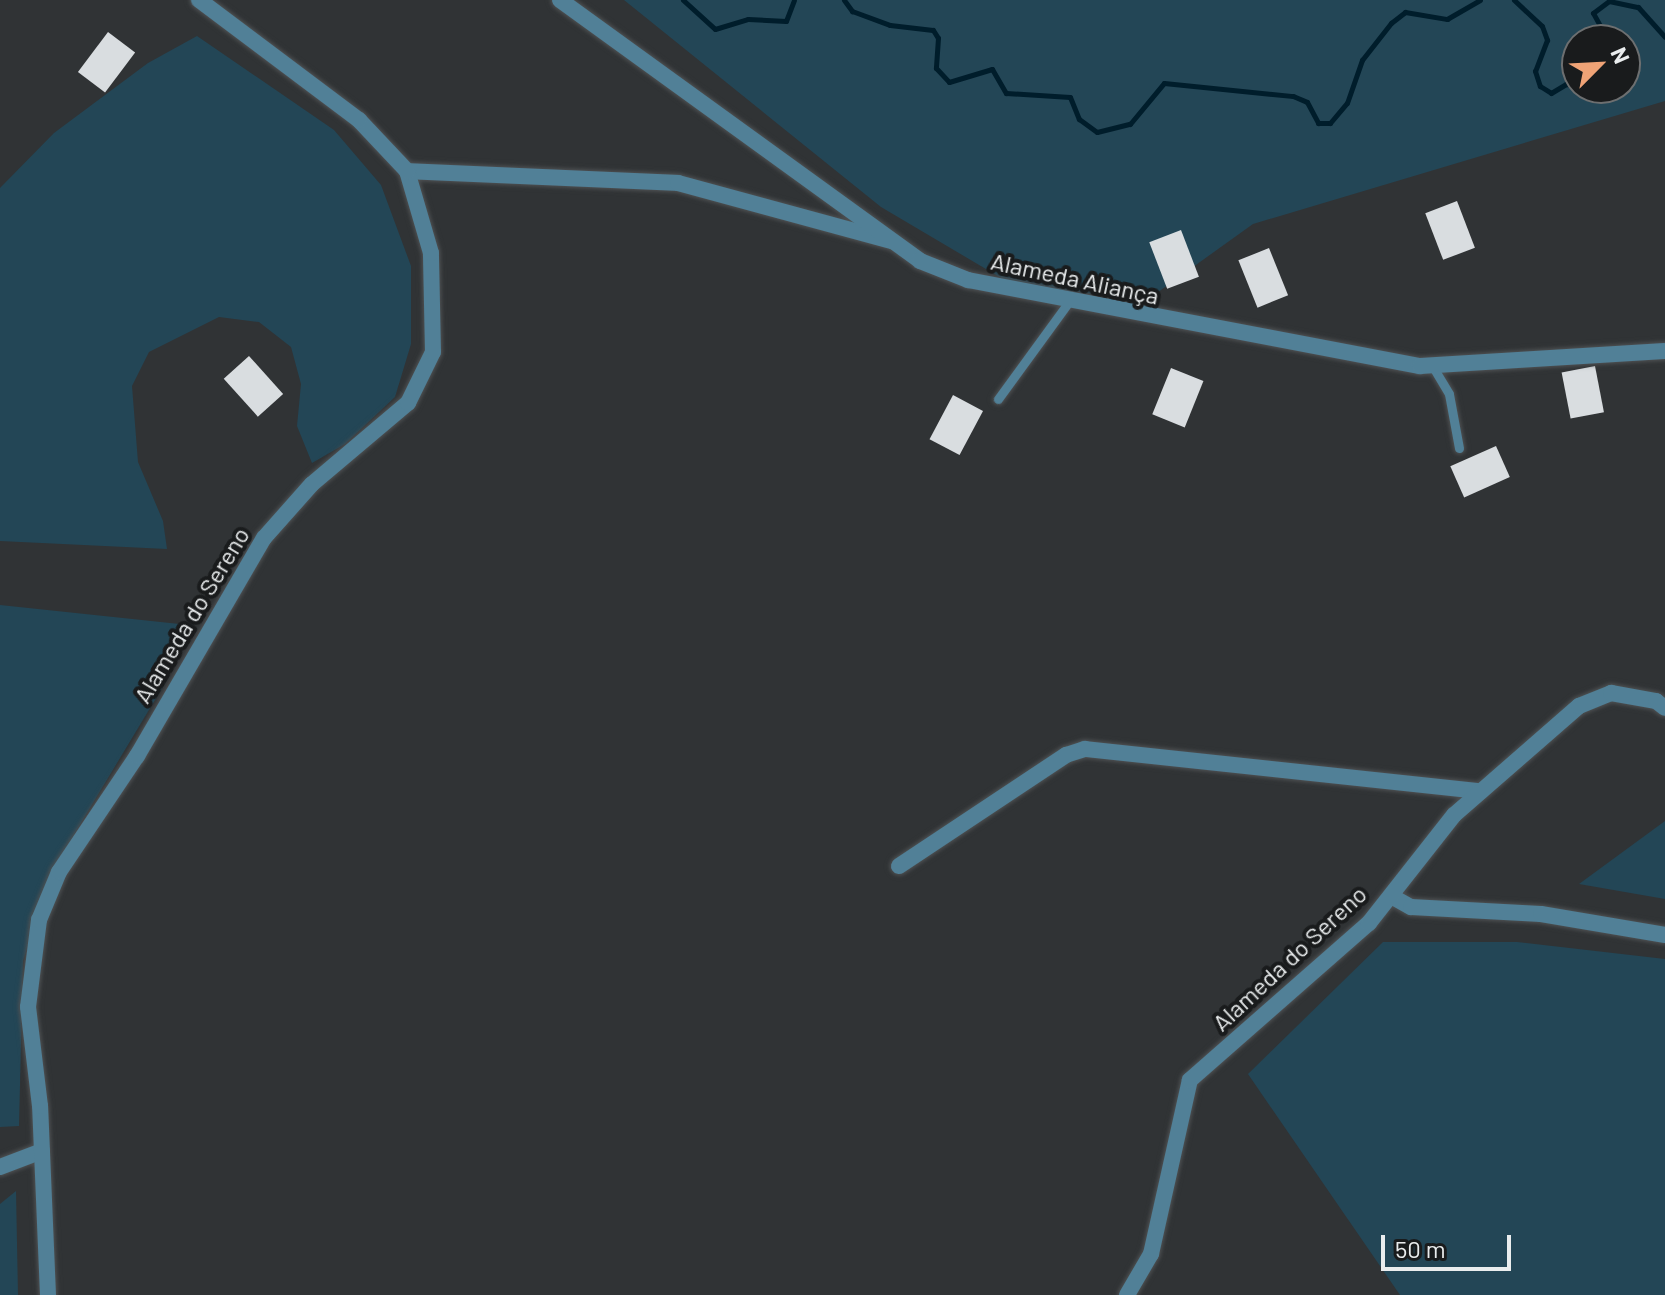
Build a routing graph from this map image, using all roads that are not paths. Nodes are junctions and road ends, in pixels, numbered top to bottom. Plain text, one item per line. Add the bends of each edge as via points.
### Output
1 (199, 0) edge
2 (560, 0) edge
3 (407, 171) junction
4 (892, 241) junction
5 (1068, 303) junction
6 (1665, 351) edge
7 (1433, 367) junction
8 (998, 399) dead end
9 (1459, 448) dead end
10 (1665, 708) edge
11 (1481, 791) junction
12 (899, 866) dead end
13 (1391, 896) junction
14 (1665, 935) edge
15 (42, 1151) junction
16 (0, 1167) edge
17 (48, 1295) edge
18 (1127, 1295) edge

1 - 3 street, Alameda do Sereno via 359,120
2 - 4 street, Alameda Aliança
3 - 4 street via 678,183
3 - 15 street, Alameda do Sereno via 431,253 433,352 426,372 408,403 312,484 272,528 129,769 59,872 39,920 28,1007
4 - 5 street, Alameda Aliança via 942,271
5 - 7 street, Alameda Aliança
5 - 8 lane
6 - 7 street, Alameda Aliança
7 - 9 lane via 1449,394
10 - 11 street, Alameda do Sereno via 1656,701 1611,693 1579,706
11 - 12 street via 1085,749 1066,755
11 - 13 street, Alameda do Sereno via 1454,815
13 - 14 street via 1411,907 1541,914
13 - 18 street, Alameda do Sereno via 1369,923 1190,1080 1151,1254
15 - 16 street
15 - 17 street, Alameda do Sereno

